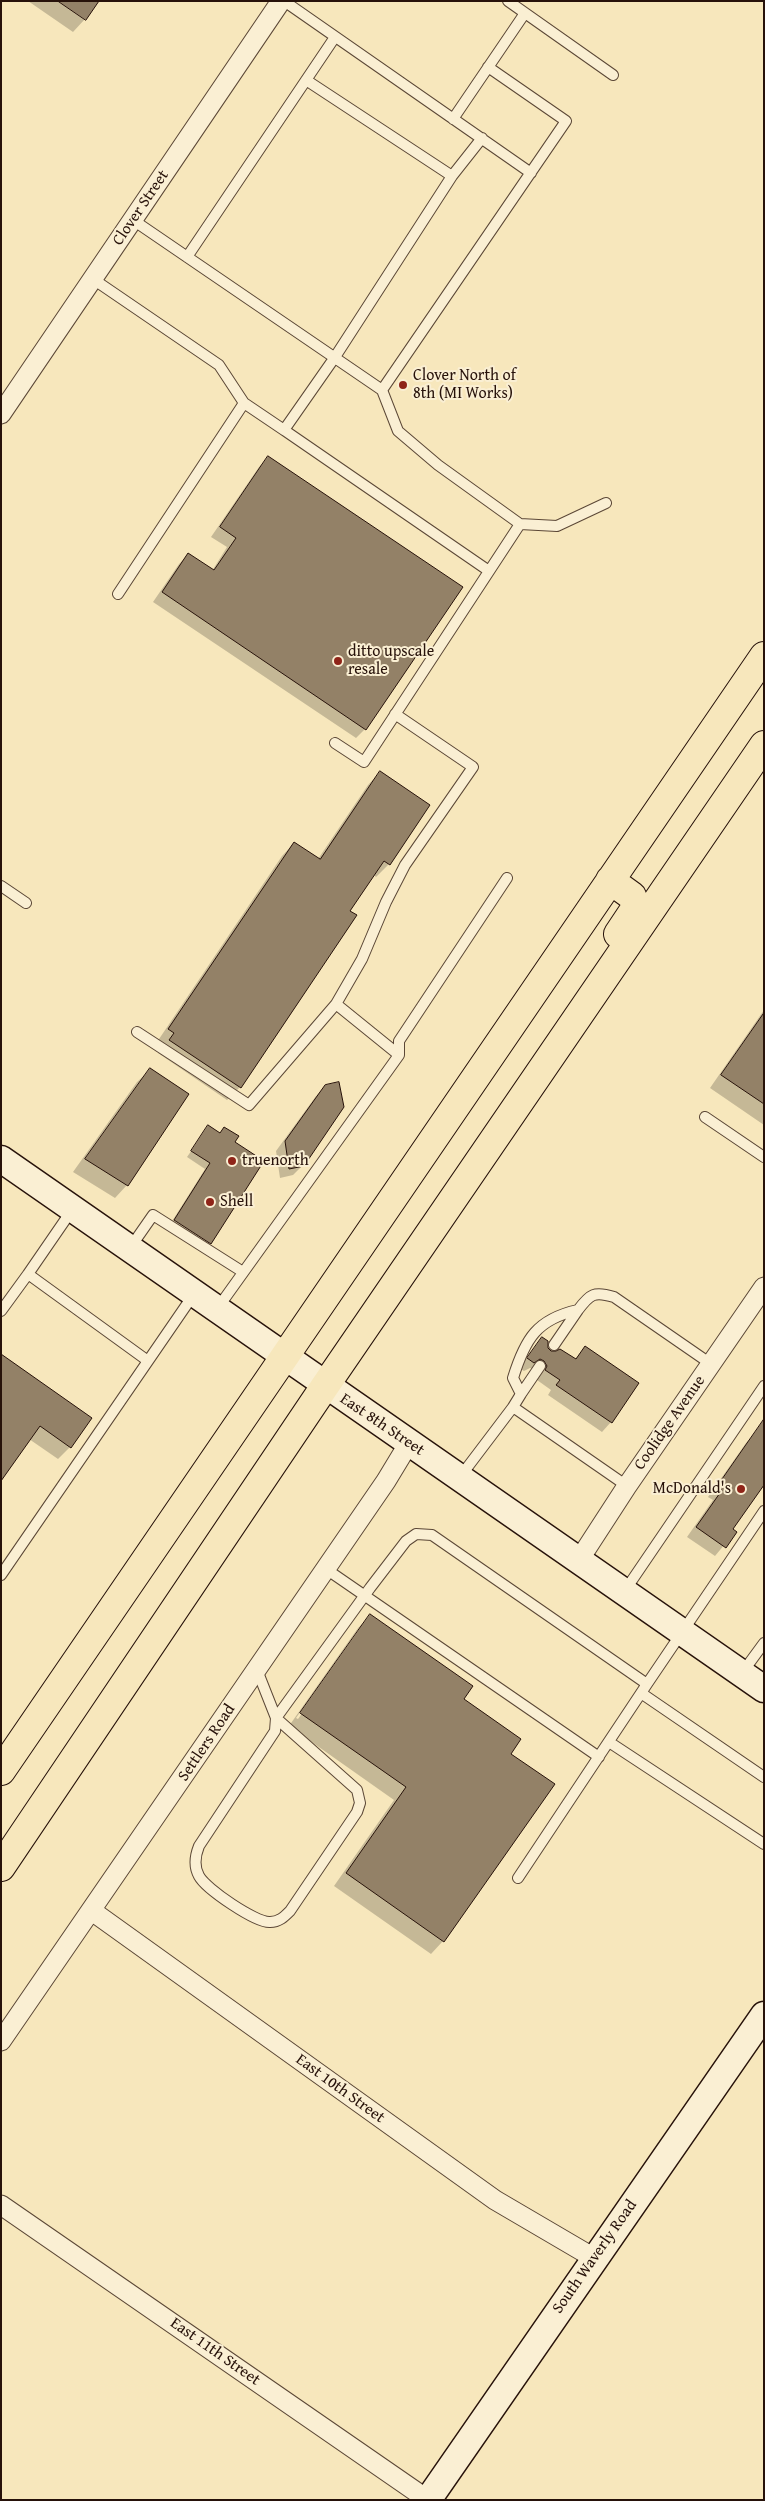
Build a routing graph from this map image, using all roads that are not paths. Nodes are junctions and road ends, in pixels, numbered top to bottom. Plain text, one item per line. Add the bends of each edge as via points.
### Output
1 (283, 1) edge
2 (508, 1) edge
3 (525, 13) junction
4 (336, 37) junction
5 (488, 67) junction
6 (613, 75) dead end
7 (306, 80) junction
8 (453, 118) junction
9 (482, 138) junction
10 (531, 173) junction
11 (452, 176) junction
12 (133, 220) junction
13 (187, 257) junction
14 (93, 279) junction
15 (335, 357) junction
16 (382, 390) junction
17 (244, 403) junction
18 (1, 414) edge
19 (284, 430) junction
20 (606, 503) dead end
21 (520, 524) junction
22 (489, 571) junction
23 (118, 594) dead end
24 (764, 656) edge
25 (395, 714) junction
26 (335, 743) dead end
27 (764, 745) edge
28 (507, 878) dead end
29 (610, 880) junction
30 (1, 886) edge
31 (26, 903) dead end
32 (336, 1004) junction
33 (137, 1032) dead end
34 (399, 1055) junction
35 (705, 1117) dead end
36 (498, 1138) junction
37 (764, 1157) edge
38 (1, 1159) edge
39 (72, 1209) junction
40 (130, 1249) junction
41 (243, 1272) junction
42 (28, 1274) junction
43 (762, 1293) edge
44 (194, 1294) junction
45 (216, 1310) junction
46 (578, 1310) junction
47 (1, 1311) edge
48 (554, 1345) dead end
49 (283, 1356) junction
50 (148, 1361) junction
51 (711, 1364) junction
52 (540, 1366) dead end
53 (325, 1386) junction
54 (764, 1386) edge
55 (521, 1394) junction
56 (513, 1407) junction
57 (409, 1443) junction
58 (460, 1478) junction
59 (627, 1486) junction
60 (764, 1511) edge
61 (579, 1560) junction
62 (326, 1569) junction
63 (1, 1575) edge
64 (624, 1592) junction
65 (364, 1595) junction
66 (681, 1631) junction
67 (764, 1643) edge
68 (257, 1670) junction
69 (742, 1673) junction
70 (644, 1688) junction
71 (764, 1689) edge
72 (276, 1718) junction
73 (609, 1742) junction
74 (599, 1757) junction
75 (1, 1770) edge
76 (764, 1777) edge
77 (764, 1844) edge
78 (3, 1860) edge
79 (518, 1878) dead end
80 (92, 1911) junction
81 (764, 2015) edge
82 (1, 2041) edge
83 (1, 2205) edge
84 (594, 2258) junction
85 (428, 2500) edge

1 - 4 lane
1 - 12 street, Clover Street
2 - 3 lane
3 - 5 lane
3 - 6 lane
4 - 7 lane
4 - 8 lane
5 - 8 lane
5 - 10 lane via 566,120
7 - 11 lane
7 - 13 lane
8 - 9 lane
9 - 10 lane
9 - 11 lane
10 - 16 lane
11 - 15 lane
12 - 13 lane
12 - 14 street, Clover Street
13 - 15 lane
14 - 17 lane via 219,365
14 - 18 street, Clover Street
15 - 16 lane
15 - 19 lane
16 - 21 lane via 398,431 438,465
17 - 19 lane
17 - 23 lane
19 - 22 lane
20 - 21 lane via 557,526
21 - 22 lane
22 - 25 lane
24 - 29 highway
25 - 26 lane via 364,762
25 - 32 lane via 473,767 406,866 386,902 362,959
27 - 36 highway
28 - 34 lane via 399,1041
29 - 36 highway via 632,896 636,907 516,1084
29 - 49 highway
30 - 31 lane
32 - 33 lane via 249,1104
32 - 34 lane
34 - 41 lane
35 - 37 lane
36 - 53 highway
38 - 39 main road, East 8th Street
39 - 40 main road, East 8th Street
39 - 42 lane
40 - 41 lane via 153,1215
40 - 44 main road, East 8th Street
41 - 45 lane
42 - 47 lane
42 - 50 lane
43 - 51 street, Coolidge Avenue
44 - 45 main road, East 8th Street
44 - 50 lane
45 - 49 main road, East 8th Street
46 - 48 lane
46 - 51 lane via 589,1296 601,1293 614,1297
46 - 55 lane via 544,1322 532,1335 518,1359 513,1378
49 - 53 main road, East 8th Street
49 - 75 highway
50 - 63 lane
51 - 59 street, Coolidge Avenue
52 - 55 lane
53 - 57 main road, East 8th Street
53 - 78 highway
54 - 64 lane
55 - 56 lane
56 - 58 lane
56 - 59 lane
57 - 58 main road, East 8th Street
57 - 62 street, Settlers Road
58 - 61 main road, East 8th Street
59 - 61 street, Coolidge Avenue
60 - 66 lane
61 - 64 main road, East 8th Street
62 - 65 lane
62 - 68 street, Settlers Road
64 - 66 main road, East 8th Street
65 - 70 lane via 406,1541 416,1534 432,1535
65 - 72 lane
65 - 74 lane
66 - 69 main road, East 8th Street
66 - 70 lane
67 - 69 lane
68 - 72 lane
68 - 80 street, Settlers Road
69 - 71 main road, East 8th Street
70 - 73 lane
70 - 76 lane
72 - 72 lane via 275,1731 195,1856 199,1876 208,1888 257,1920 269,1923 280,1920 290,1911 360,1803 357,1790
73 - 74 lane
73 - 77 lane
74 - 79 lane
80 - 82 street, Settlers Road
80 - 84 street, East 10th Street via 494,2200
81 - 84 main road, South Waverly Road
83 - 85 street, East 11th Street
84 - 85 main road, South Waverly Road

